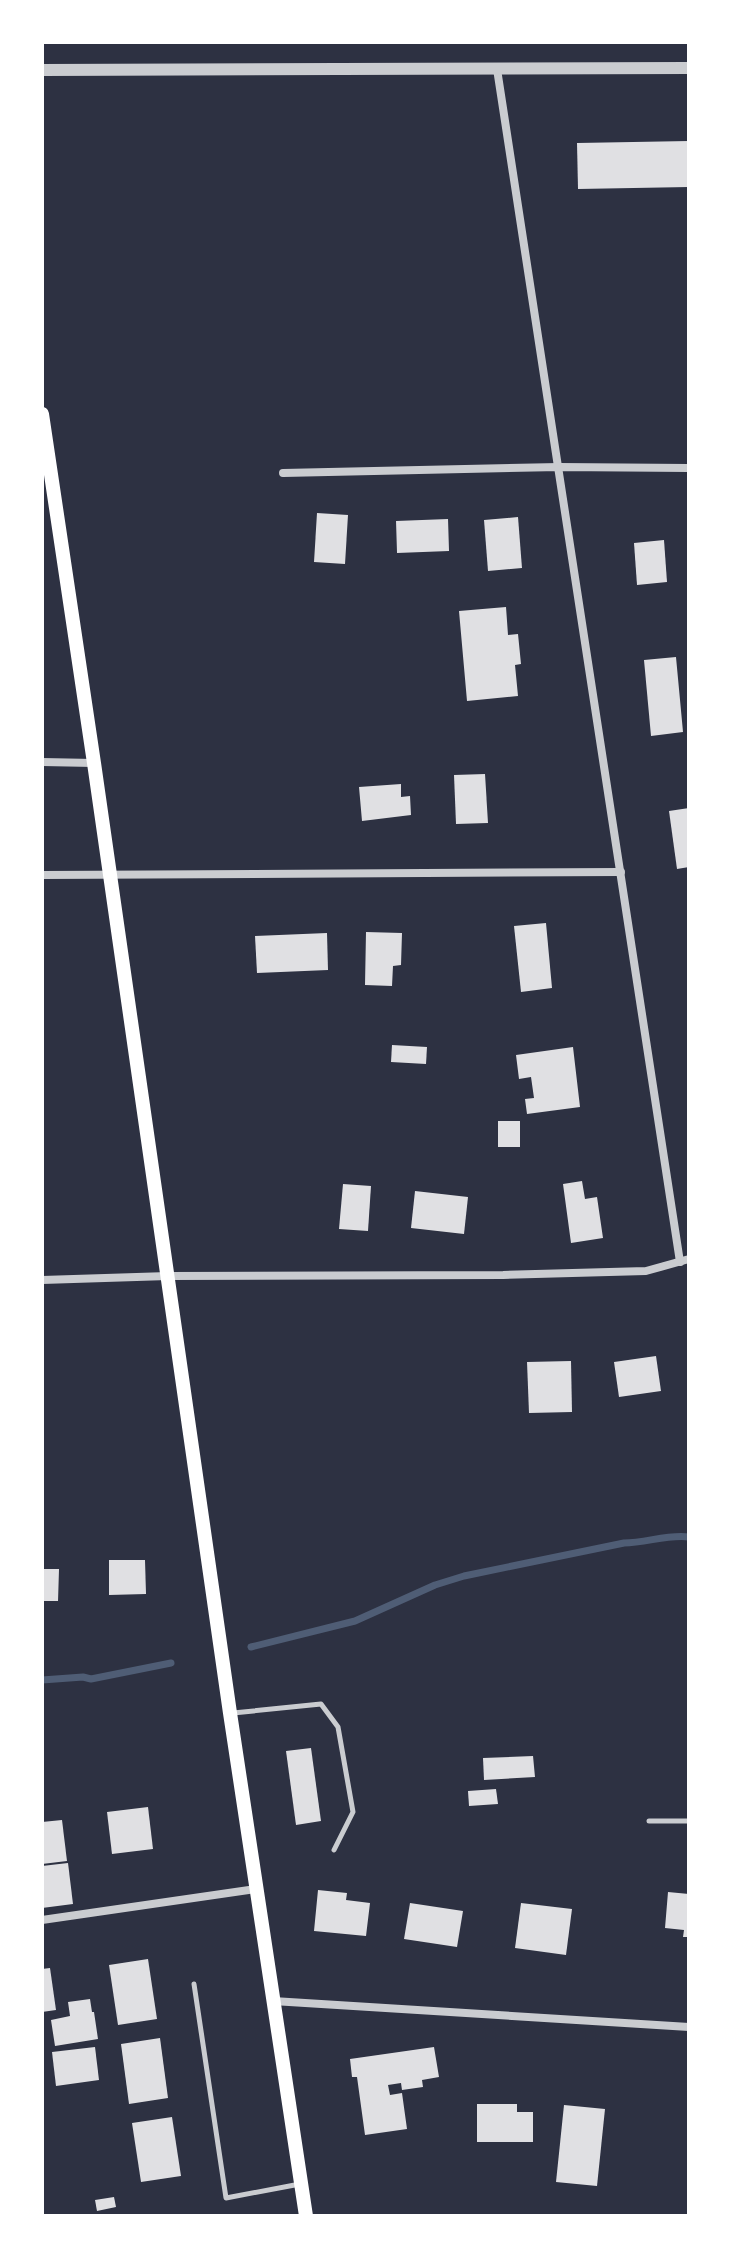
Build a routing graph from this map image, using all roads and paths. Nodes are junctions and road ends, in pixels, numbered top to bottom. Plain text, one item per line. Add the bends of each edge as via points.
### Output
1 (689, 68) edge
2 (497, 69) junction
3 (42, 70) edge
4 (42, 414) edge
5 (559, 467) junction
6 (689, 468) edge
7 (46, 471) edge
8 (283, 473) dead end
9 (42, 762) edge
10 (94, 763) junction
11 (621, 872) junction
12 (42, 875) edge
13 (110, 875) junction
14 (684, 1261) edge
15 (168, 1276) junction
16 (42, 1280) edge
17 (230, 1713) junction
18 (649, 1821) dead end
19 (689, 1821) edge
20 (334, 1850) dead end
21 (256, 1889) junction
22 (42, 1920) edge
23 (194, 1984) dead end
24 (273, 2001) junction
25 (689, 2027) edge
26 (301, 2184) junction
27 (306, 2216) edge

1 - 2 street
2 - 3 street
2 - 5 street
4 - 7 main road
5 - 6 street
5 - 8 street
5 - 11 street
7 - 10 main road
9 - 10 street
10 - 13 main road
11 - 13 street
11 - 14 street
12 - 13 street
13 - 15 main road
14 - 15 street via 646,1271
15 - 16 street
15 - 17 main road
17 - 20 lane via 321,1704 338,1727 353,1812
17 - 21 main road
18 - 19 lane
21 - 22 street
21 - 24 main road
23 - 26 lane via 226,2198
24 - 25 street
24 - 26 main road
26 - 27 main road

